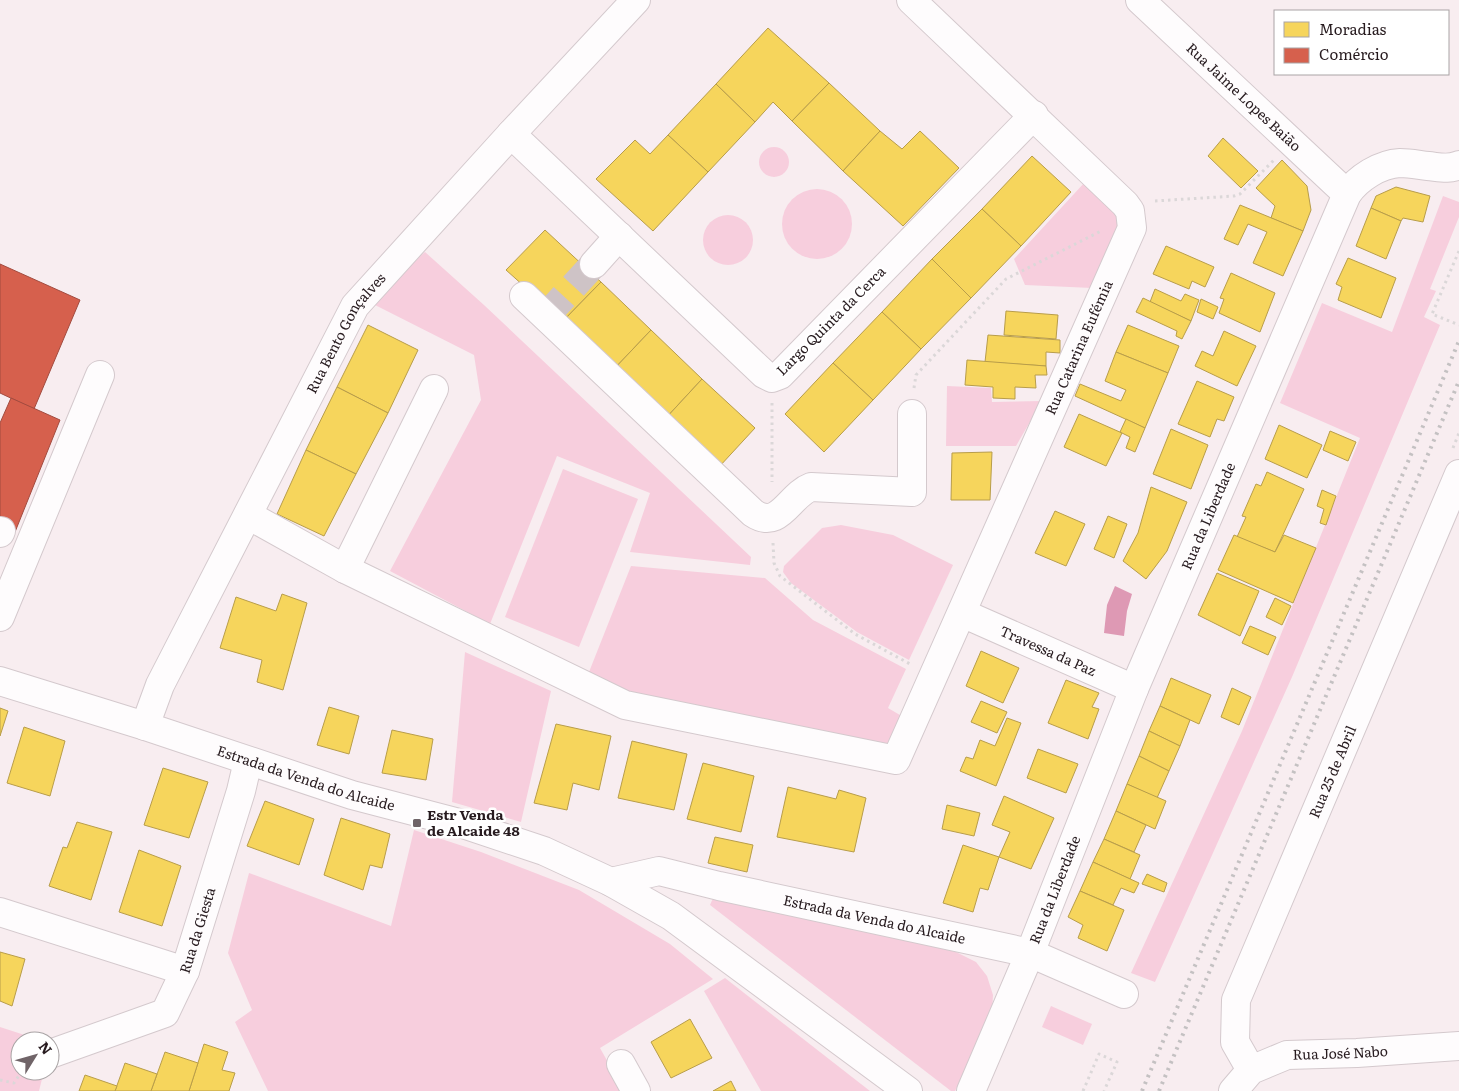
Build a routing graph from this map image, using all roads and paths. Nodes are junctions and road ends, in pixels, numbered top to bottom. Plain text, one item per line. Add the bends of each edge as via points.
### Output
1 (636, 0) edge
2 (911, 0) edge
3 (1140, 0) edge
4 (1034, 115) junction
5 (511, 134) junction
6 (1292, 142) junction
7 (1459, 165) edge
8 (1348, 194) junction
9 (1128, 210) junction
10 (619, 236) junction
11 (1459, 251) edge
12 (594, 264) tunnel mouth
13 (524, 296) dead end
14 (1459, 325) edge
15 (100, 375) dead end
16 (772, 378) junction
17 (434, 389) dead end
18 (912, 414) joint
19 (1459, 474) edge
20 (248, 515) junction
21 (773, 518) junction
22 (345, 568) junction
23 (962, 613) junction
24 (0, 617) edge
25 (933, 677) junction
26 (0, 681) edge
27 (1134, 689) junction
28 (145, 726) junction
29 (248, 761) junction
30 (611, 882) junction
31 (719, 886) junction
32 (0, 912) edge
33 (671, 916) junction
34 (1030, 953) junction
35 (185, 971) junction
36 (1124, 994) dead end
37 (1459, 1046) edge
38 (60, 1050) edge
39 (621, 1064) dead end
40 (1251, 1070) junction
41 (0, 1080) edge
42 (15, 1081) edge
43 (980, 1086) edge
44 (636, 1091) edge
45 (908, 1091) edge
46 (1083, 1091) edge
47 (1104, 1091) edge
48 (1233, 1091) edge

1 - 5 street, Rua Bento Gonçalves
2 - 4 street
3 - 6 street, Rua Jaime Lopes Baião
4 - 9 street
4 - 16 street, Largo Quinta da Cerca via 780,375
5 - 10 street, Largo Quinta da Cerca
5 - 20 street, Rua Bento Gonçalves via 355,306
6 - 8 street, Rua Jaime Lopes Baião
6 - 9 path via 1240,194
7 - 8 street, Rua da Liberdade via 1449,169 1407,163 1389,165 1364,178
8 - 27 street, Rua da Liberdade
9 - 18 path via 1006,279 916,375
9 - 23 street, Rua Catarina Eufémia via 1132,228
10 - 12 street
10 - 16 street, Largo Quinta da Cerca via 764,374
11 - 14 path via 1432,314
13 - 21 street via 753,513
15 - 24 street
16 - 21 path
17 - 22 street
18 - 21 street via 912,492 812,487 799,494
19 - 40 street, Rua 25 de Abril via 1236,1000 1234,1042
20 - 22 street
20 - 28 street, Rua Bento Gonçalves via 160,685
21 - 25 path via 774,563 780,576 855,634
22 - 25 street, Rua Catarina Eufémia via 625,705 896,760
23 - 25 street, Rua Catarina Eufémia
23 - 27 street, Travessa da Paz
26 - 28 street, Estrada da Venda do Alcaide
27 - 34 street, Rua da Liberdade
28 - 29 street, Estrada da Venda do Alcaide
29 - 30 street, Estrada da Venda do Alcaide via 352,795 463,824 544,851
29 - 35 street, Rua da Giesta
30 - 31 street, Estrada da Venda do Alcaide via 659,871
30 - 33 street, Estrada da Venda do Alcaide
31 - 33 street, Estrada da Venda do Alcaide via 688,889 678,900
31 - 34 street, Estrada da Venda do Alcaide
32 - 35 street, Rua da Giesta
33 - 45 street
34 - 36 street, Estrada da Venda do Alcaide
34 - 43 street, Rua da Liberdade
35 - 38 street via 165,1013
37 - 40 street, Rua José Nabo via 1287,1055
39 - 44 street
40 - 48 street, Rua José Nabo
41 - 42 path
46 - 47 path via 1099,1054 1117,1062

